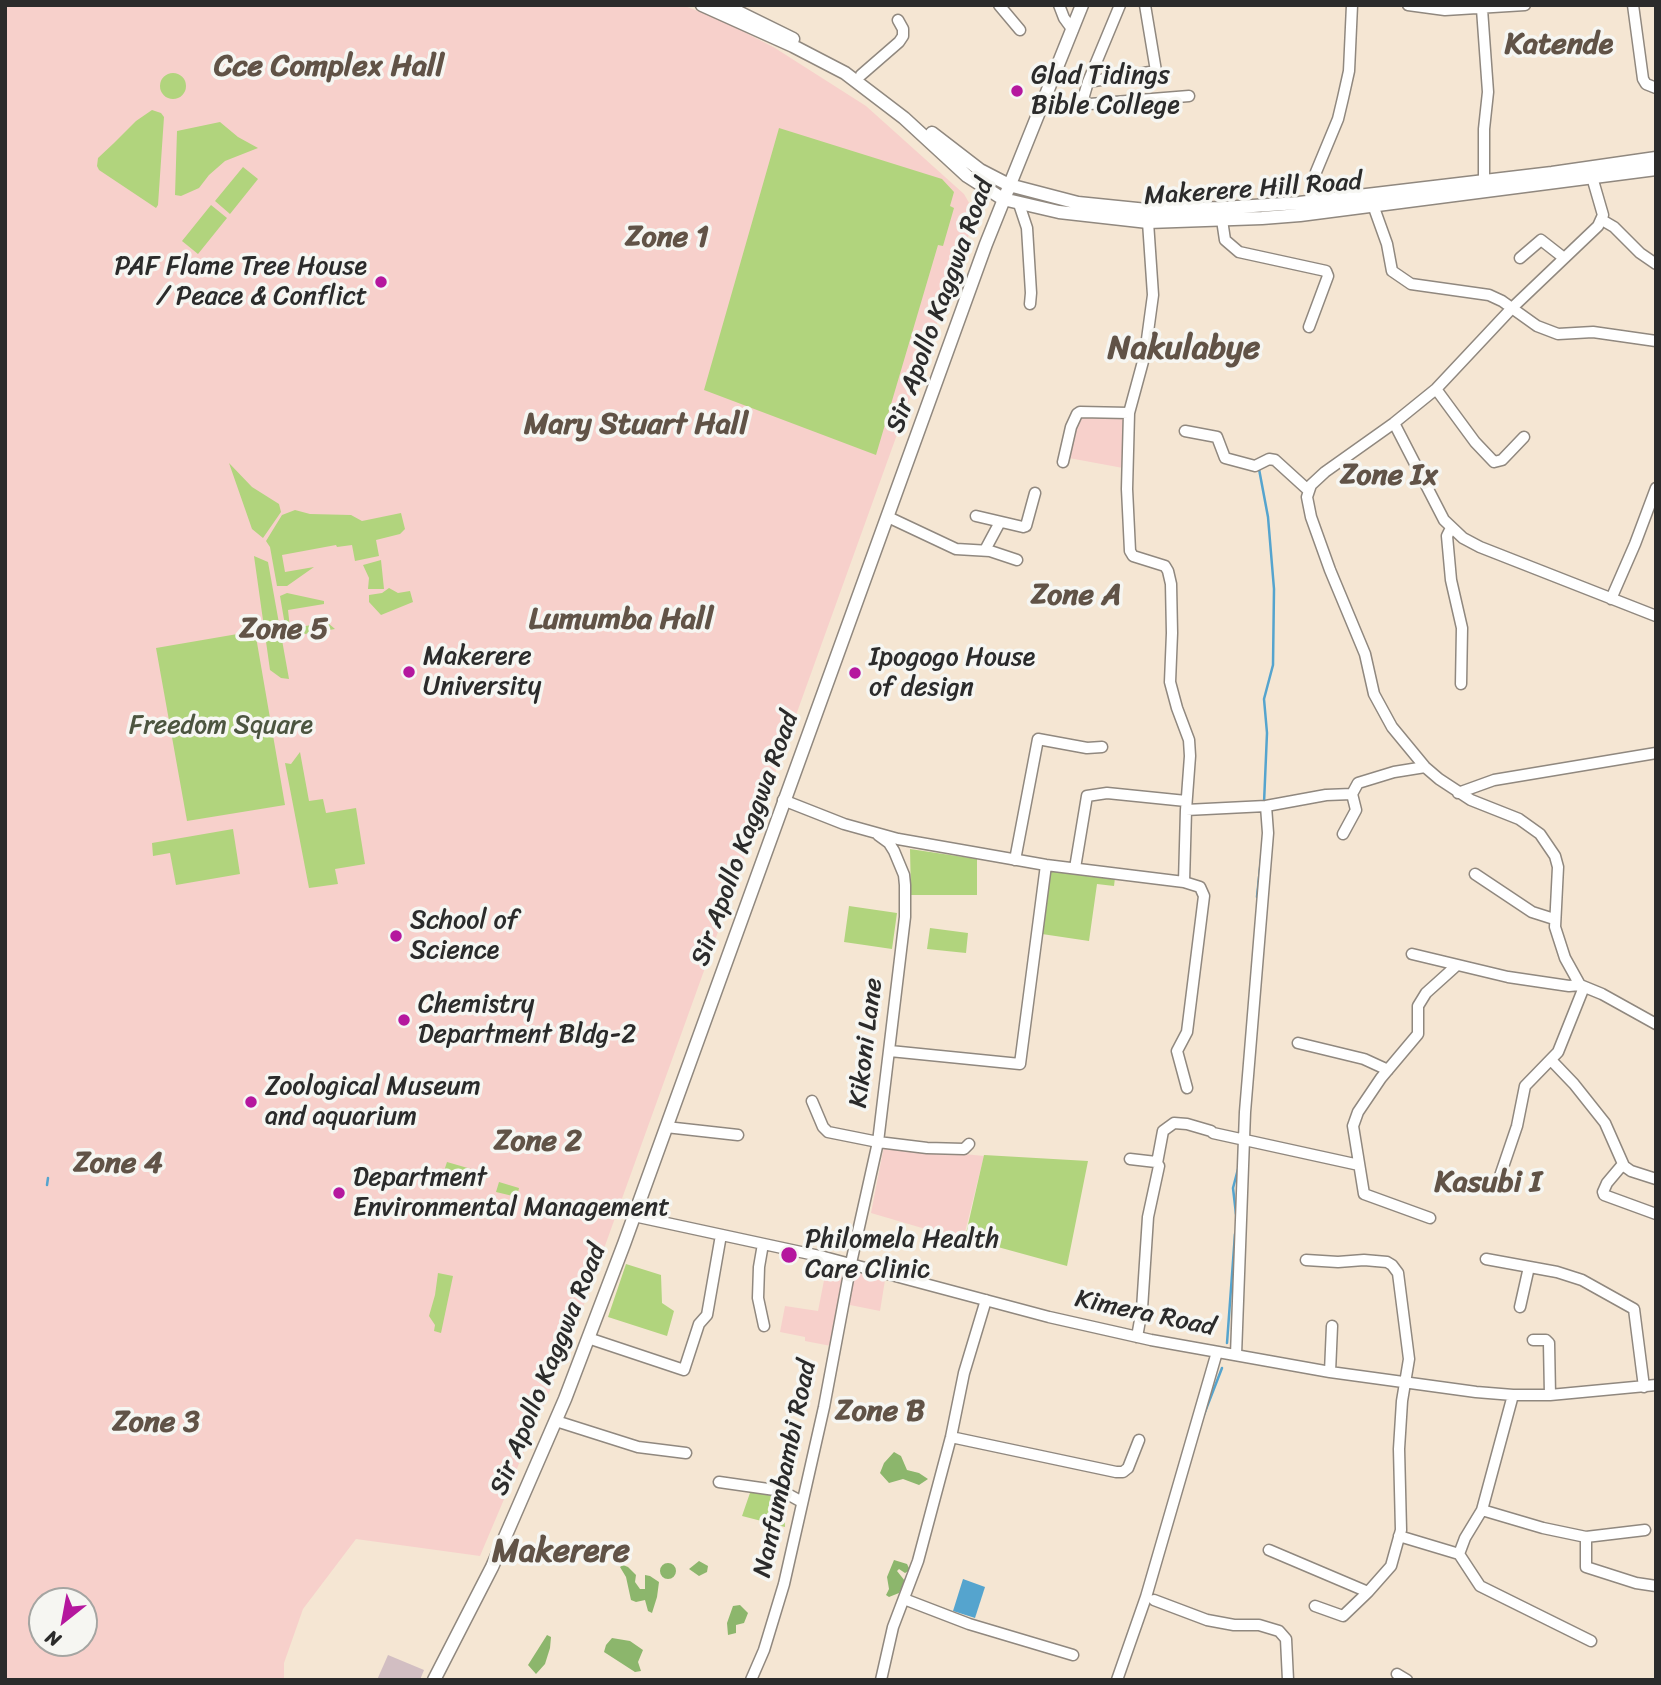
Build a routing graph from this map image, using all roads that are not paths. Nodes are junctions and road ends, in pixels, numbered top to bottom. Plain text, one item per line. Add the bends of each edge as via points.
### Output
1 (702, 5) edge
2 (999, 5) edge
3 (1059, 5) edge
4 (1082, 5) edge
5 (1120, 5) edge
6 (1145, 5) edge
7 (1352, 5) edge
8 (1408, 5) edge
9 (1525, 5) edge
10 (1633, 5) edge
11 (735, 7) edge
12 (1445, 8) edge
13 (1482, 9) junction
14 (898, 20) dead end
15 (1072, 29) junction
16 (1020, 30) dead end
17 (861, 75) junction
18 (1088, 82) junction
19 (1656, 88) edge
20 (1189, 96) dead end
21 (1080, 106) junction
22 (1040, 108) junction
23 (1656, 158) edge
24 (1656, 169) edge
25 (1592, 177) junction
26 (1484, 180) junction
27 (1009, 185) junction
28 (1003, 199) junction
29 (1310, 201) junction
30 (1019, 204) junction
31 (1373, 205) junction
32 (1222, 220) junction
33 (1602, 220) junction
34 (1148, 222) junction
35 (1520, 258) dead end
36 (1564, 258) junction
37 (1656, 264) edge
38 (1030, 304) dead end
39 (1511, 308) junction
40 (1309, 327) dead end
41 (1656, 341) edge
42 (1436, 388) junction
43 (1129, 413) junction
44 (1394, 422) junction
45 (1185, 431) dead end
46 (1524, 437) dead end
47 (1063, 462) dead end
48 (1309, 487) junction
49 (1656, 488) edge
50 (1035, 493) dead end
51 (976, 516) dead end
52 (888, 517) junction
53 (1000, 522) junction
54 (1451, 528) junction
55 (985, 551) junction
56 (1017, 560) dead end
57 (1611, 599) junction
58 (1656, 617) edge
59 (1461, 684) dead end
60 (1102, 747) dead end
61 (1656, 753) edge
62 (1425, 767) junction
63 (1352, 793) junction
64 (1458, 793) junction
65 (783, 800) junction
66 (1186, 806) junction
67 (1266, 806) junction
68 (1343, 834) dead end
69 (878, 835) junction
70 (1015, 860) junction
71 (1046, 865) junction
72 (1075, 868) junction
73 (1475, 874) dead end
74 (1184, 882) junction
75 (1554, 919) junction
76 (1412, 954) dead end
77 (1456, 966) junction
78 (1582, 986) junction
79 (1656, 1024) edge
80 (1298, 1043) dead end
81 (890, 1051) junction
82 (1551, 1060) junction
83 (1388, 1070) junction
84 (1187, 1088) dead end
85 (812, 1101) dead end
86 (666, 1127) junction
87 (738, 1135) dead end
88 (1245, 1139) junction
89 (878, 1142) junction
90 (970, 1144) dead end
91 (1130, 1158) dead end
92 (1157, 1163) junction
93 (1623, 1164) junction
94 (1359, 1165) junction
95 (1500, 1176) dead end
96 (1656, 1179) edge
97 (1656, 1214) edge
98 (634, 1216) junction
99 (1430, 1218) dead end
100 (721, 1235) junction
101 (763, 1244) junction
102 (1486, 1259) dead end
103 (1306, 1260) dead end
104 (851, 1263) junction
105 (1530, 1267) junction
106 (986, 1300) junction
107 (1520, 1307) dead end
108 (764, 1326) dead end
109 (1332, 1326) dead end
110 (1137, 1337) junction
111 (588, 1338) junction
112 (1533, 1340) dead end
113 (1217, 1352) junction
114 (1236, 1355) junction
115 (1330, 1372) junction
116 (1405, 1383) junction
117 (1650, 1386) edge
118 (1513, 1395) junction
119 (1550, 1395) junction
120 (556, 1421) junction
121 (951, 1437) junction
122 (1139, 1440) dead end
123 (686, 1453) dead end
124 (719, 1482) dead end
125 (802, 1502) junction
126 (1482, 1510) junction
127 (1645, 1530) dead end
128 (1399, 1536) junction
129 (1586, 1537) junction
130 (1269, 1550) dead end
131 (1460, 1553) junction
132 (1656, 1586) edge
133 (1368, 1592) junction
134 (904, 1599) junction
135 (1154, 1600) dead end
136 (1315, 1606) dead end
137 (1591, 1641) dead end
138 (1073, 1655) dead end
139 (1396, 1674) dead end
140 (434, 1680) edge
141 (751, 1680) edge
142 (881, 1680) edge
143 (1117, 1680) edge
144 (1288, 1680) edge
145 (1407, 1680) edge

1 - 28 main road, Makerere Hill Road via 845,73 904,118 967,176
2 - 16 street
3 - 15 street
4 - 15 main road, Sir Apollo Kaggwa Road
5 - 18 street
6 - 18 street via 1156,71
7 - 29 street via 1349,72
8 - 12 street
9 - 13 street
10 - 19 street via 1643,79
11 - 17 main road, Makerere Hill Road
12 - 13 street
13 - 26 street via 1488,93
14 - 17 street via 903,29 899,42
15 - 22 main road, Sir Apollo Kaggwa Road
17 - 27 main road, Makerere Hill Road via 980,170
18 - 21 street
20 - 21 street
21 - 22 street
22 - 27 main road, Sir Apollo Kaggwa Road
23 - 26 main road, Makerere Hill Road
24 - 25 main road, Makerere Hill Road
25 - 31 main road, Makerere Hill Road
25 - 33 street
26 - 29 main road, Makerere Hill Road
27 - 28 main road, Sir Apollo Kaggwa Road
27 - 29 main road, Makerere Hill Road via 1078,203 1132,209
28 - 30 main road, Makerere Hill Road
28 - 52 main road, Sir Apollo Kaggwa Road
30 - 34 main road, Makerere Hill Road
30 - 38 street via 1027,228
31 - 32 main road, Makerere Hill Road
31 - 39 street via 1395,275 1419,287 1489,295
32 - 34 main road, Makerere Hill Road
32 - 40 street via 1225,240 1239,252 1326,271
33 - 36 street
33 - 37 street
34 - 43 street via 1153,295 1145,354
35 - 36 street via 1541,240
36 - 39 street
39 - 41 street via 1537,327 1558,334 1593,332
39 - 42 street
42 - 44 street
42 - 46 street via 1490,460 1499,462
43 - 47 street via 1079,413
43 - 66 street via 1130,551 1133,556 1160,563 1171,584 1170,682 1189,740
44 - 48 street
44 - 54 street
45 - 48 street via 1217,437 1225,458 1255,466 1275,460
48 - 62 street via 1311,517 1364,654 1374,694 1392,727
49 - 57 street
50 - 53 street via 1026,526
51 - 53 street
52 - 55 street via 956,549
52 - 65 main road, Sir Apollo Kaggwa Road
53 - 55 street
54 - 57 street via 1480,547
54 - 59 street via 1447,537 1451,580 1462,628
55 - 56 street
57 - 58 street
60 - 70 street via 1038,739
61 - 64 street via 1494,780
62 - 63 street via 1357,783
62 - 64 street
63 - 67 street
63 - 68 street via 1356,810
64 - 75 street via 1528,824 1550,846 1558,867
65 - 69 street
65 - 86 main road, Sir Apollo Kaggwa Road
66 - 67 street
66 - 72 street via 1107,793 1087,796
66 - 74 street
67 - 88 street via 1268,833
69 - 70 street
69 - 81 street, Kikoni Lane via 894,851 905,886
70 - 71 street
71 - 72 street
71 - 81 street via 1020,1064
72 - 74 street
73 - 75 street via 1532,912
74 - 84 street via 1204,893 1187,1032 1177,1051
75 - 78 street via 1564,958
76 - 77 street
77 - 78 street
77 - 83 street via 1422,1000 1417,1008 1418,1034
78 - 79 street
78 - 82 street
80 - 83 street via 1364,1059
81 - 89 street, Kikoni Lane
82 - 93 street via 1605,1122
82 - 95 street via 1525,1086
83 - 94 street via 1354,1119
85 - 89 street via 825,1130
86 - 87 street
86 - 98 main road, Sir Apollo Kaggwa Road
88 - 92 street via 1174,1123 1163,1131
88 - 94 street
88 - 114 street
89 - 90 street via 961,1149
89 - 104 street, Kikoni Lane
91 - 92 street
92 - 110 street via 1146,1227
93 - 96 street
93 - 97 street via 1607,1183 1604,1195
94 - 99 street via 1367,1197
98 - 100 street, Kimera Road
98 - 111 main road, Sir Apollo Kaggwa Road
100 - 101 street, Kimera Road
100 - 111 street via 707,1315 699,1324 684,1370
101 - 104 street, Kimera Road
101 - 108 street via 758,1298
102 - 105 street
103 - 116 street via 1364,1259 1387,1262 1396,1269 1409,1359
104 - 106 street, Kimera Road
104 - 125 street, Nanfumbambi Road
105 - 107 street
105 - 117 street via 1582,1280 1634,1309
106 - 110 street, Kimera Road
106 - 121 street
109 - 115 street
110 - 113 street, Kimera Road
111 - 120 main road, Sir Apollo Kaggwa Road
112 - 119 street via 1549,1343
113 - 114 street, Kimera Road
113 - 143 street via 1146,1597
114 - 115 street, Kimera Road
115 - 116 street, Kimera Road
116 - 118 street, Kimera Road
116 - 128 street
117 - 119 street, Kimera Road
118 - 119 street, Kimera Road
118 - 126 street
120 - 123 street via 638,1447
120 - 140 main road, Sir Apollo Kaggwa Road via 492,1567
121 - 122 street via 1116,1472 1128,1468
121 - 134 street
124 - 125 street via 782,1491
125 - 141 street, Nanfumbambi Road via 784,1584
126 - 129 street
126 - 131 street
127 - 129 street
128 - 131 street
128 - 133 street via 1391,1566
129 - 132 street via 1586,1567
130 - 133 street
131 - 137 street via 1480,1586
133 - 136 street via 1343,1616
134 - 138 street
134 - 142 street
135 - 144 street via 1207,1620 1279,1631 1286,1639
139 - 145 street

